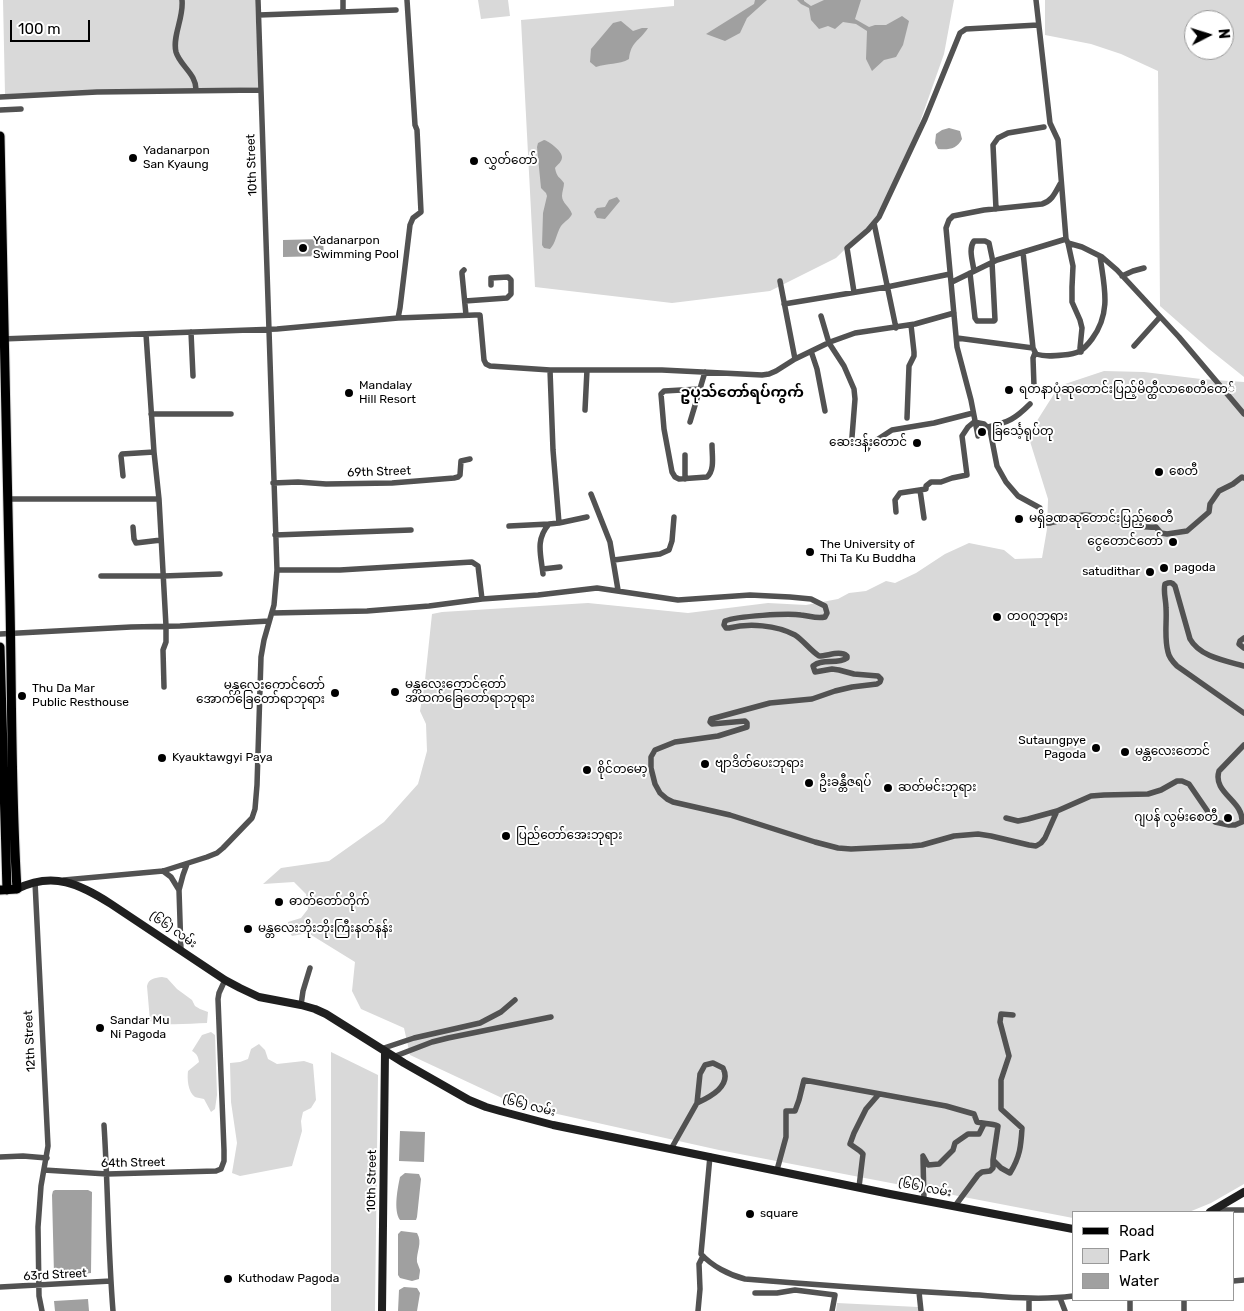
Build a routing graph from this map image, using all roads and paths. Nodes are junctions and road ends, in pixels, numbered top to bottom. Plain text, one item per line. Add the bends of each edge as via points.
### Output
1 (182, 0) edge
2 (258, 0) edge
3 (343, 0) edge
4 (408, 0) edge
5 (1036, 0) edge
6 (396, 10) dead end
7 (343, 12) junction
8 (259, 15) junction
9 (1038, 25) junction
10 (196, 90) junction
11 (261, 90) junction
12 (0, 97) edge
13 (21, 109) dead end
14 (0, 110) edge
15 (1044, 127) dead end
16 (0, 136) edge
17 (1061, 182) junction
18 (996, 209) junction
19 (0, 210) edge
20 (874, 223) junction
21 (1067, 241) junction
22 (1023, 252) junction
23 (1100, 256) junction
24 (992, 262) junction
25 (1144, 268) dead end
26 (464, 270) dead end
27 (972, 272) junction
28 (950, 274) junction
29 (1122, 276) junction
30 (780, 281) dead end
31 (952, 282) junction
32 (491, 285) dead end
33 (887, 287) junction
34 (854, 292) junction
35 (465, 301) junction
36 (784, 304) junction
37 (954, 313) junction
38 (466, 316) junction
39 (821, 316) dead end
40 (1160, 317) junction
41 (398, 318) junction
42 (911, 325) junction
43 (896, 328) junction
44 (270, 329) junction
45 (191, 332) junction
46 (146, 334) junction
47 (1, 338) edge
48 (956, 338) junction
49 (829, 343) junction
50 (1134, 346) dead end
51 (1034, 350) junction
52 (811, 351) junction
53 (1081, 352) junction
54 (794, 359) junction
55 (550, 370) junction
56 (586, 370) junction
57 (705, 372) junction
58 (193, 376) dead end
59 (1034, 386) dead end
60 (699, 390) junction
61 (1030, 404) dead end
62 (585, 410) dead end
63 (825, 411) dead end
64 (973, 413) junction
65 (151, 414) junction
66 (231, 414) dead end
67 (1244, 414) edge
68 (906, 418) dead end
69 (690, 422) dead end
70 (974, 422) junction
71 (988, 427) junction
72 (978, 436) dead end
73 (852, 437) dead end
74 (712, 445) dead end
75 (867, 449) dead end
76 (154, 452) junction
77 (685, 456) dead end
78 (470, 459) dead end
79 (123, 476) dead end
80 (1244, 478) edge
81 (685, 479) junction
82 (274, 483) junction
83 (920, 490) junction
84 (591, 494) dead end
85 (7, 499) junction
86 (159, 499) junction
87 (896, 512) dead end
88 (587, 517) dead end
89 (674, 517) dead end
90 (924, 518) dead end
91 (549, 524) junction
92 (559, 524) junction
93 (509, 526) dead end
94 (133, 527) dead end
95 (411, 530) dead end
96 (275, 535) junction
97 (161, 540) junction
98 (614, 560) junction
99 (560, 567) dead end
100 (276, 570) junction
101 (220, 574) dead end
102 (101, 576) dead end
103 (163, 576) junction
104 (618, 590) junction
105 (482, 599) junction
106 (272, 613) junction
107 (269, 620) junction
108 (166, 626) junction
109 (0, 634) edge
110 (10, 634) junction
111 (1244, 638) edge
112 (0, 647) edge
113 (1244, 648) edge
114 (1244, 666) edge
115 (164, 687) dead end
116 (1244, 713) edge
117 (1244, 745) edge
118 (1056, 811) junction
119 (1006, 818) dead end
120 (188, 864) junction
121 (163, 871) junction
122 (16, 878) junction
123 (3, 879) edge
124 (62, 880) junction
125 (32, 882) junction
126 (17, 889) junction
127 (3, 890) edge
128 (179, 890) junction
129 (181, 951) junction
130 (310, 968) dead end
131 (225, 980) junction
132 (515, 1000) dead end
133 (301, 1005) junction
134 (1013, 1015) dead end
135 (551, 1016) dead end
136 (383, 1051) junction
137 (393, 1057) junction
138 (879, 1094) junction
139 (696, 1103) junction
140 (984, 1124) junction
141 (104, 1125) dead end
142 (671, 1149) junction
143 (710, 1156) junction
144 (0, 1157) edge
145 (46, 1158) junction
146 (993, 1160) junction
147 (44, 1170) junction
148 (777, 1170) junction
149 (107, 1174) junction
150 (859, 1187) junction
151 (1244, 1192) edge
152 (924, 1200) junction
153 (955, 1206) junction
154 (1244, 1210) edge
155 (1212, 1211) edge
156 (1072, 1228) edge
157 (703, 1256) junction
158 (111, 1281) junction
159 (39, 1286) junction
160 (0, 1287) edge
161 (919, 1292) junction
162 (755, 1293) dead end
163 (1072, 1296) edge
164 (1029, 1298) junction
165 (1060, 1298) junction
166 (42, 1311) edge
167 (113, 1311) edge
168 (382, 1311) edge
169 (698, 1311) edge
170 (832, 1311) edge
171 (921, 1311) edge
172 (1029, 1311) edge
173 (1065, 1311) edge

1 - 10 street via 176,48
2 - 8 street, 10th Street
3 - 7 street
4 - 41 street via 421,212 410,225
5 - 9 street
6 - 7 street
7 - 8 street
8 - 11 street, 10th Street
9 - 17 street via 1050,123 1058,140
9 - 20 street via 966,28 962,31 926,119
10 - 11 street
10 - 12 street
11 - 44 street, 10th Street
13 - 14 street
15 - 18 street via 1008,133 993,145
16 - 19 main road
17 - 18 street via 1048,202
17 - 21 street
18 - 28 street via 953,216 949,220 946,228
19 - 47 main road
20 - 33 street
20 - 34 street via 847,248
21 - 22 street
21 - 23 street
21 - 53 street via 1073,266 1072,302 1082,328
22 - 24 street
22 - 51 street
23 - 29 street
23 - 53 street via 1104,318 1099,330
24 - 27 street
24 - 27 street via 989,243 974,242 971,246
24 - 27 street via 994,321 977,321 975,318
25 - 29 street
26 - 35 street
27 - 31 street
28 - 31 street
28 - 33 street
29 - 40 street
30 - 36 street
31 - 37 street
32 - 35 street via 491,278 508,277 511,294 507,298
33 - 34 street
33 - 43 street
34 - 36 street
35 - 38 street
36 - 54 street
37 - 42 street
37 - 48 street
38 - 41 street
38 - 55 street via 480,315 486,364
39 - 49 street
40 - 50 street
40 - 67 street
41 - 44 street
42 - 43 street
42 - 68 street via 914,356 909,366
43 - 49 street via 854,333
44 - 45 street
44 - 82 street, 10th Street
45 - 46 street
45 - 58 street
46 - 47 street
46 - 65 street
47 - 85 main road
48 - 51 street
48 - 64 street
49 - 52 street
49 - 73 street via 854,389
51 - 53 street via 1038,355 1047,356
51 - 59 street
52 - 54 street
52 - 63 street
54 - 57 street via 769,374
55 - 56 street
55 - 92 street
56 - 57 street
56 - 62 street
57 - 60 street
60 - 69 street
60 - 81 street via 664,391 661,397 672,472 674,477
61 - 71 street via 1014,418
64 - 70 street
64 - 75 street via 892,430
65 - 66 street
65 - 76 street
70 - 71 street
70 - 72 street
70 - 83 street via 962,436 967,475 931,482
71 - 80 street via 1001,474 1018,496 1040,508 1043,521 1050,523 1086,516 1156,527 1167,534 1187,531 1209,512 1210,504 1219,491
74 - 81 street via 710,475
76 - 79 street via 121,455
76 - 86 street
77 - 81 street
78 - 82 street, 69th Street via 461,461 459,477 454,478
82 - 96 street, 10th Street
83 - 87 street via 900,493 895,500
83 - 90 street
84 - 98 street
85 - 86 street
85 - 110 main road
86 - 97 street
88 - 92 street
89 - 98 street via 669,550
91 - 92 street
91 - 93 street
91 - 99 street via 540,538 543,572
94 - 97 street via 136,543
95 - 96 street
96 - 100 street, 10th Street
97 - 103 street
98 - 104 street
100 - 105 street via 349,570 472,562 478,566
100 - 106 street, 10th Street
101 - 103 street
102 - 103 street
103 - 108 street
104 - 105 street via 597,588
104 - 118 street via 678,600 750,596 811,599 825,606 827,613 824,618 794,614 762,616 729,619 724,626 766,626 788,633 819,656 840,653 848,656 842,661 818,663 814,666 815,672 832,669 878,676 881,680 877,684 852,687 812,699 770,703 712,718 712,724 745,721 748,725 718,736 675,742 655,750 651,757 655,784 660,793 673,802 851,849 922,845 954,836 978,834 1036,846 1045,838
105 - 106 street via 367,611
106 - 107 street, 10th Street
107 - 108 street
107 - 120 street, 10th Street via 261,657 254,814 217,853
108 - 110 street
108 - 115 street
109 - 110 street
110 - 122 main road
111 - 113 street via 1239,644
112 - 123 main road
114 - 116 street via 1205,653 1193,644 1176,586 1169,582 1165,584 1169,656 1177,666
117 - 118 street via 1218,776 1222,789 1242,812 1240,824 1230,826 1216,822 1188,784 1182,781 1148,794 1091,796
118 - 119 street via 1018,821
120 - 121 street, 10th Street
120 - 128 street
121 - 124 street, 10th Street
121 - 128 street
122 - 123 main road, (၆၆) လမ်း
122 - 125 street, (၆၆) လမ်း
122 - 126 main road
123 - 127 main road
124 - 125 street, (၆၆) လမ်း
124 - 129 street, (၆၆) လမ်း via 95,894
125 - 126 street, (၆၆) လမ်း
125 - 145 street, 12th Street via 48,1146
126 - 127 main road, (၆၆) လမ်း
128 - 129 street
129 - 131 street, (၆၆) လမ်း
130 - 133 street
131 - 133 street, (၆၆) လမ်း via 259,996
131 - 149 street, 64th Street via 218,999 224,1150 221,1169 216,1172
132 - 136 street via 480,1023 414,1038
133 - 136 street, (၆၆) လမ်း via 326,1014
134 - 146 street via 1001,1014 1009,1056 1001,1080 1001,1109 1022,1128 1020,1150 1010,1173
135 - 137 street via 432,1042
136 - 137 street, (၆၆) လမ်း
136 - 168 street, 10th Street
137 - 142 street, (၆၆) လမ်း via 486,1107 553,1125
138 - 140 street via 946,1106 974,1114 977,1122
138 - 148 street via 804,1080 795,1111 786,1111 786,1137
138 - 150 street via 866,1109 850,1144 863,1154
139 - 139 street via 700,1074 705,1065 721,1066 726,1078 721,1088
139 - 142 street
140 - 146 street via 998,1126
140 - 152 street via 979,1134 968,1134 955,1143 953,1150 939,1164 928,1165 923,1156
141 - 149 street
142 - 143 street, (၆၆) လမ်း
143 - 148 street, (၆၆) လမ်း
143 - 157 street
144 - 145 street
145 - 147 street, 12th Street
146 - 153 street via 992,1170 980,1173
147 - 149 street, 64th Street
147 - 159 street, 12th Street via 38,1227
148 - 150 street, (၆၆) လမ်း
149 - 158 street
150 - 152 street, (၆၆) လမ်း
151 - 155 street
152 - 153 street, (၆၆) လမ်း
153 - 156 street, (၆၆) လမ်း
154 - 155 street
157 - 161 street via 730,1274 745,1279
157 - 169 street via 699,1264
158 - 159 street, 63rd Street
158 - 167 street
159 - 160 street, 63rd Street
159 - 166 street, 12th Street
161 - 164 street
161 - 171 street
162 - 170 street via 795,1290 835,1295
163 - 165 street
164 - 165 street
164 - 172 street
165 - 173 street

